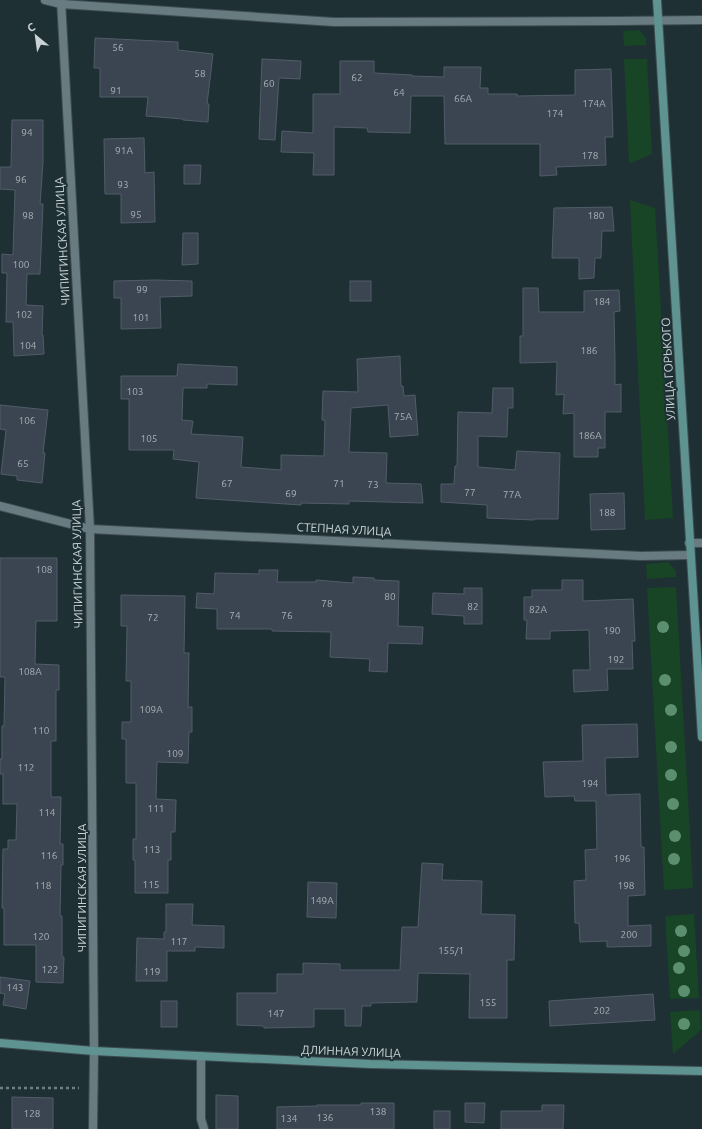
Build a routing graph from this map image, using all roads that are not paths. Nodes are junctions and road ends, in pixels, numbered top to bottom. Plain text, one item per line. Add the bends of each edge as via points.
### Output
1 (45, 0) edge
2 (657, 0) edge
3 (61, 2) edge
4 (702, 20) edge
5 (658, 21) junction
6 (0, 506) edge
7 (90, 529) junction
8 (689, 543) junction
9 (702, 543) edge
10 (690, 555) junction
11 (702, 737) edge
12 (0, 1043) edge
13 (94, 1051) junction
14 (201, 1056) junction
15 (702, 1071) edge
16 (93, 1129) edge
17 (204, 1129) edge

1 - 3 street
2 - 5 main road, УЛИЦА ГОРЬКОГО
3 - 5 street via 334,22
3 - 7 street, ЧИПИГИНСКАЯ УЛИЦА
4 - 5 street
5 - 8 main road, УЛИЦА ГОРЬКОГО
6 - 7 street, СТЕПНАЯ УЛИЦА
7 - 10 street, СТЕПНАЯ УЛИЦА via 641,556
7 - 13 street, ЧИПИГИНСКАЯ УЛИЦА
8 - 9 street
8 - 10 main road, УЛИЦА ГОРЬКОГО
10 - 11 main road, УЛИЦА ГОРЬКОГО
12 - 13 main road, ДЛИННАЯ УЛИЦА
13 - 14 main road, ДЛИННАЯ УЛИЦА
13 - 16 street, ЧИПИГИНСКАЯ УЛИЦА
14 - 15 main road, ДЛИННАЯ УЛИЦА via 370,1064
14 - 17 street via 201,1120

